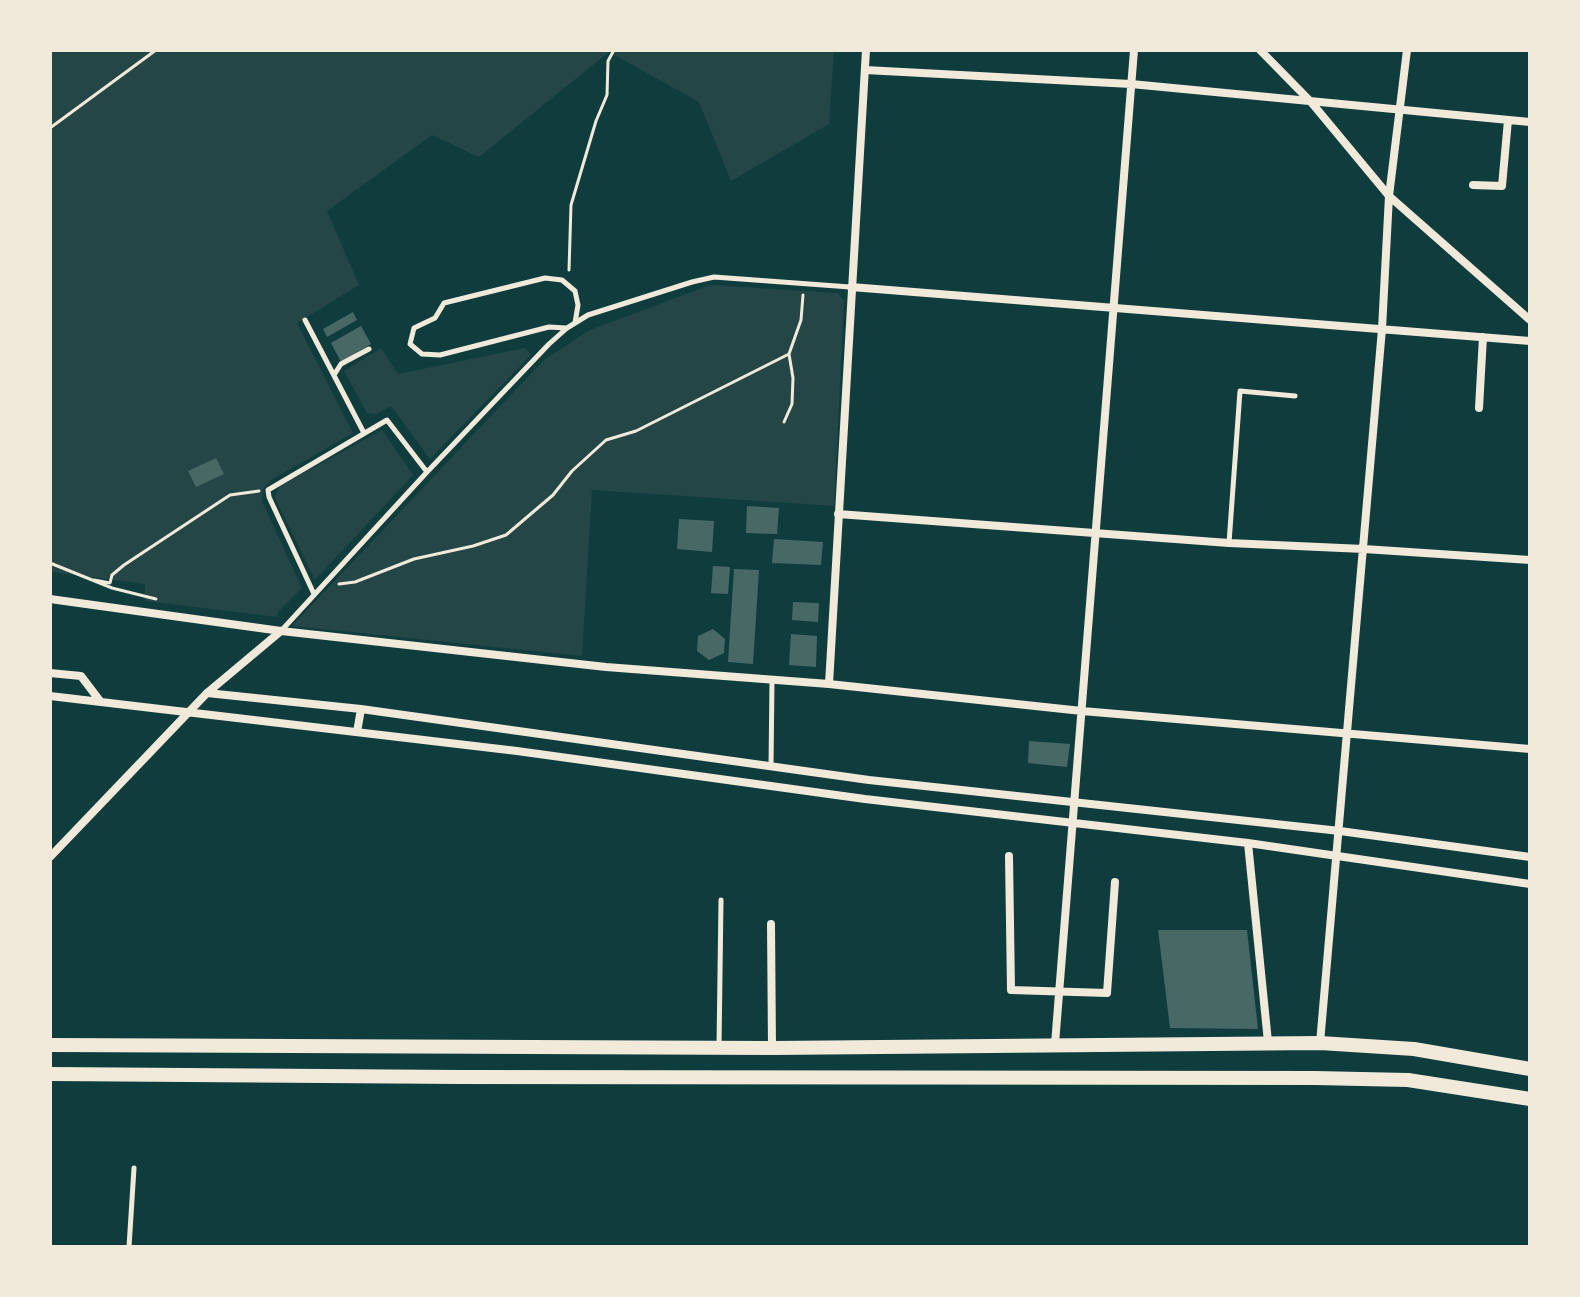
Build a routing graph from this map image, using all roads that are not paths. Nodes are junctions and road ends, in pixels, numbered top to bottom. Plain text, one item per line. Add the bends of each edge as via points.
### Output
1 (866, 50) edge
2 (1134, 50) edge
3 (1260, 50) edge
4 (1407, 50) edge
5 (865, 70) junction
6 (1131, 84) junction
7 (1311, 102) junction
8 (1401, 110) junction
9 (1508, 120) junction
10 (1530, 122) edge
11 (1473, 185) dead end
12 (1389, 196) junction
13 (851, 287) junction
14 (1113, 308) junction
15 (305, 320) dead end
16 (1530, 320) edge
17 (575, 323) junction
18 (567, 328) junction
19 (1382, 329) junction
20 (1483, 337) junction
21 (1530, 341) edge
22 (369, 349) dead end
23 (334, 375) junction
24 (1295, 396) dead end
25 (1479, 408) dead end
26 (364, 433) junction
27 (427, 472) junction
28 (838, 514) junction
29 (1097, 532) junction
30 (1229, 543) junction
31 (1364, 549) junction
32 (1530, 560) edge
33 (314, 594) junction
34 (50, 599) edge
35 (281, 631) junction
36 (50, 673) edge
37 (772, 680) junction
38 (829, 684) junction
39 (207, 693) junction
40 (50, 696) edge
41 (100, 701) junction
42 (361, 709) junction
43 (1082, 711) junction
44 (188, 712) junction
45 (519, 730) junction
46 (357, 732) junction
47 (1348, 735) junction
48 (1530, 749) edge
49 (517, 751) junction
50 (708, 759) junction
51 (771, 767) junction
52 (705, 779) junction
53 (1074, 802) junction
54 (1072, 823) junction
55 (1340, 831) junction
56 (1248, 843) junction
57 (1338, 855) junction
58 (1009, 856) dead end
59 (50, 857) edge
60 (1530, 857) edge
61 (1115, 882) dead end
62 (1530, 884) edge
63 (721, 900) dead end
64 (771, 924) dead end
65 (1059, 991) junction
66 (1268, 1042) junction
67 (1320, 1043) junction
68 (1055, 1044) junction
69 (50, 1045) edge
70 (719, 1047) junction
71 (745, 1048) junction
72 (772, 1048) junction
73 (1530, 1069) edge
74 (50, 1074) edge
75 (744, 1076) junction
76 (1530, 1099) edge
77 (134, 1168) dead end
78 (129, 1247) edge

1 - 5 street
2 - 6 street
3 - 7 street
4 - 8 street
5 - 6 street
5 - 13 street
6 - 7 street
6 - 14 street
7 - 8 street
7 - 12 street
8 - 9 street
8 - 12 street
9 - 10 street
9 - 11 street via 1502,186
12 - 16 street
12 - 19 street
13 - 14 street
13 - 17 lane via 714,277
13 - 28 street
14 - 19 street
14 - 29 street
15 - 23 lane
17 - 18 lane
17 - 18 lane via 575,291 562,280 545,278 444,303 435,318 414,328 410,344 422,354 440,355 549,327
18 - 27 lane
19 - 20 street
19 - 31 street
20 - 21 street
20 - 25 street
22 - 23 lane via 341,364
23 - 26 lane
24 - 30 lane via 1240,391
26 - 27 lane via 387,420
26 - 33 lane via 268,490
27 - 33 lane
28 - 29 street
28 - 38 street
29 - 30 street
29 - 43 street
30 - 31 street
31 - 32 street
31 - 47 street
33 - 35 lane
34 - 35 street
35 - 37 street
35 - 39 street
36 - 41 street via 81,676
37 - 38 street
37 - 51 lane
38 - 43 street
39 - 42 street
39 - 44 street
40 - 41 street
41 - 44 street
42 - 45 street
42 - 46 street
43 - 47 street
43 - 53 street
44 - 46 street
44 - 59 street
45 - 49 street
45 - 50 street
46 - 49 street
47 - 48 street
47 - 55 street
49 - 52 street
50 - 51 street
50 - 52 street
51 - 53 street
52 - 54 street
53 - 54 street
53 - 55 street
54 - 56 street
54 - 65 street
55 - 57 street
55 - 60 street
56 - 57 street
56 - 66 street
57 - 62 street
57 - 67 street
58 - 65 street via 1011,990
61 - 65 street via 1107,993
63 - 70 lane
64 - 72 street
65 - 68 street
66 - 67 main road
66 - 68 main road
67 - 73 main road via 1414,1049
68 - 72 main road
69 - 70 main road
70 - 71 main road
71 - 72 main road
71 - 75 main road
74 - 75 main road
75 - 76 main road via 1408,1080
77 - 78 lane

